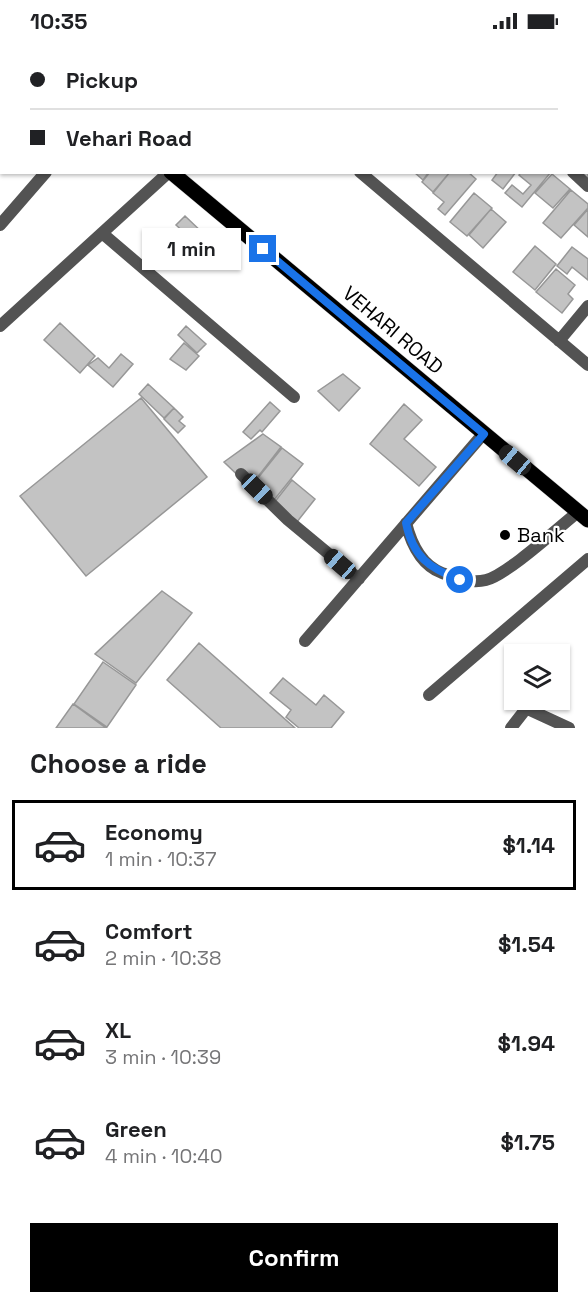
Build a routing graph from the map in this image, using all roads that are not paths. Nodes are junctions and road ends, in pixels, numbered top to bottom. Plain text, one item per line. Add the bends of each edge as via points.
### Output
1 (44, 174) edge
2 (168, 174) edge
3 (172, 174) edge
4 (362, 174) edge
5 (575, 174) edge
6 (588, 186) edge
7 (0, 225) edge
8 (102, 233) junction
9 (588, 306) edge
10 (0, 326) edge
11 (559, 341) junction
12 (588, 365) edge
13 (294, 397) dead end
14 (484, 434) junction
15 (241, 474) dead end
16 (583, 516) edge
17 (406, 523) junction
18 (588, 559) edge
19 (359, 579) junction
20 (305, 641) dead end
21 (429, 695) dead end
22 (511, 728) edge
23 (569, 728) edge

1 - 7 street
2 - 8 street
3 - 14 main road, VEHARI ROAD
4 - 11 street
5 - 6 street
8 - 10 street
8 - 13 street
9 - 11 street
11 - 12 street
14 - 16 main road, VEHARI ROAD
14 - 17 street
15 - 19 street via 288,520
16 - 17 street via 501,574 486,580 460,580 436,571 418,554
17 - 19 street
18 - 21 street
19 - 20 street
22 - 23 street via 525,710

